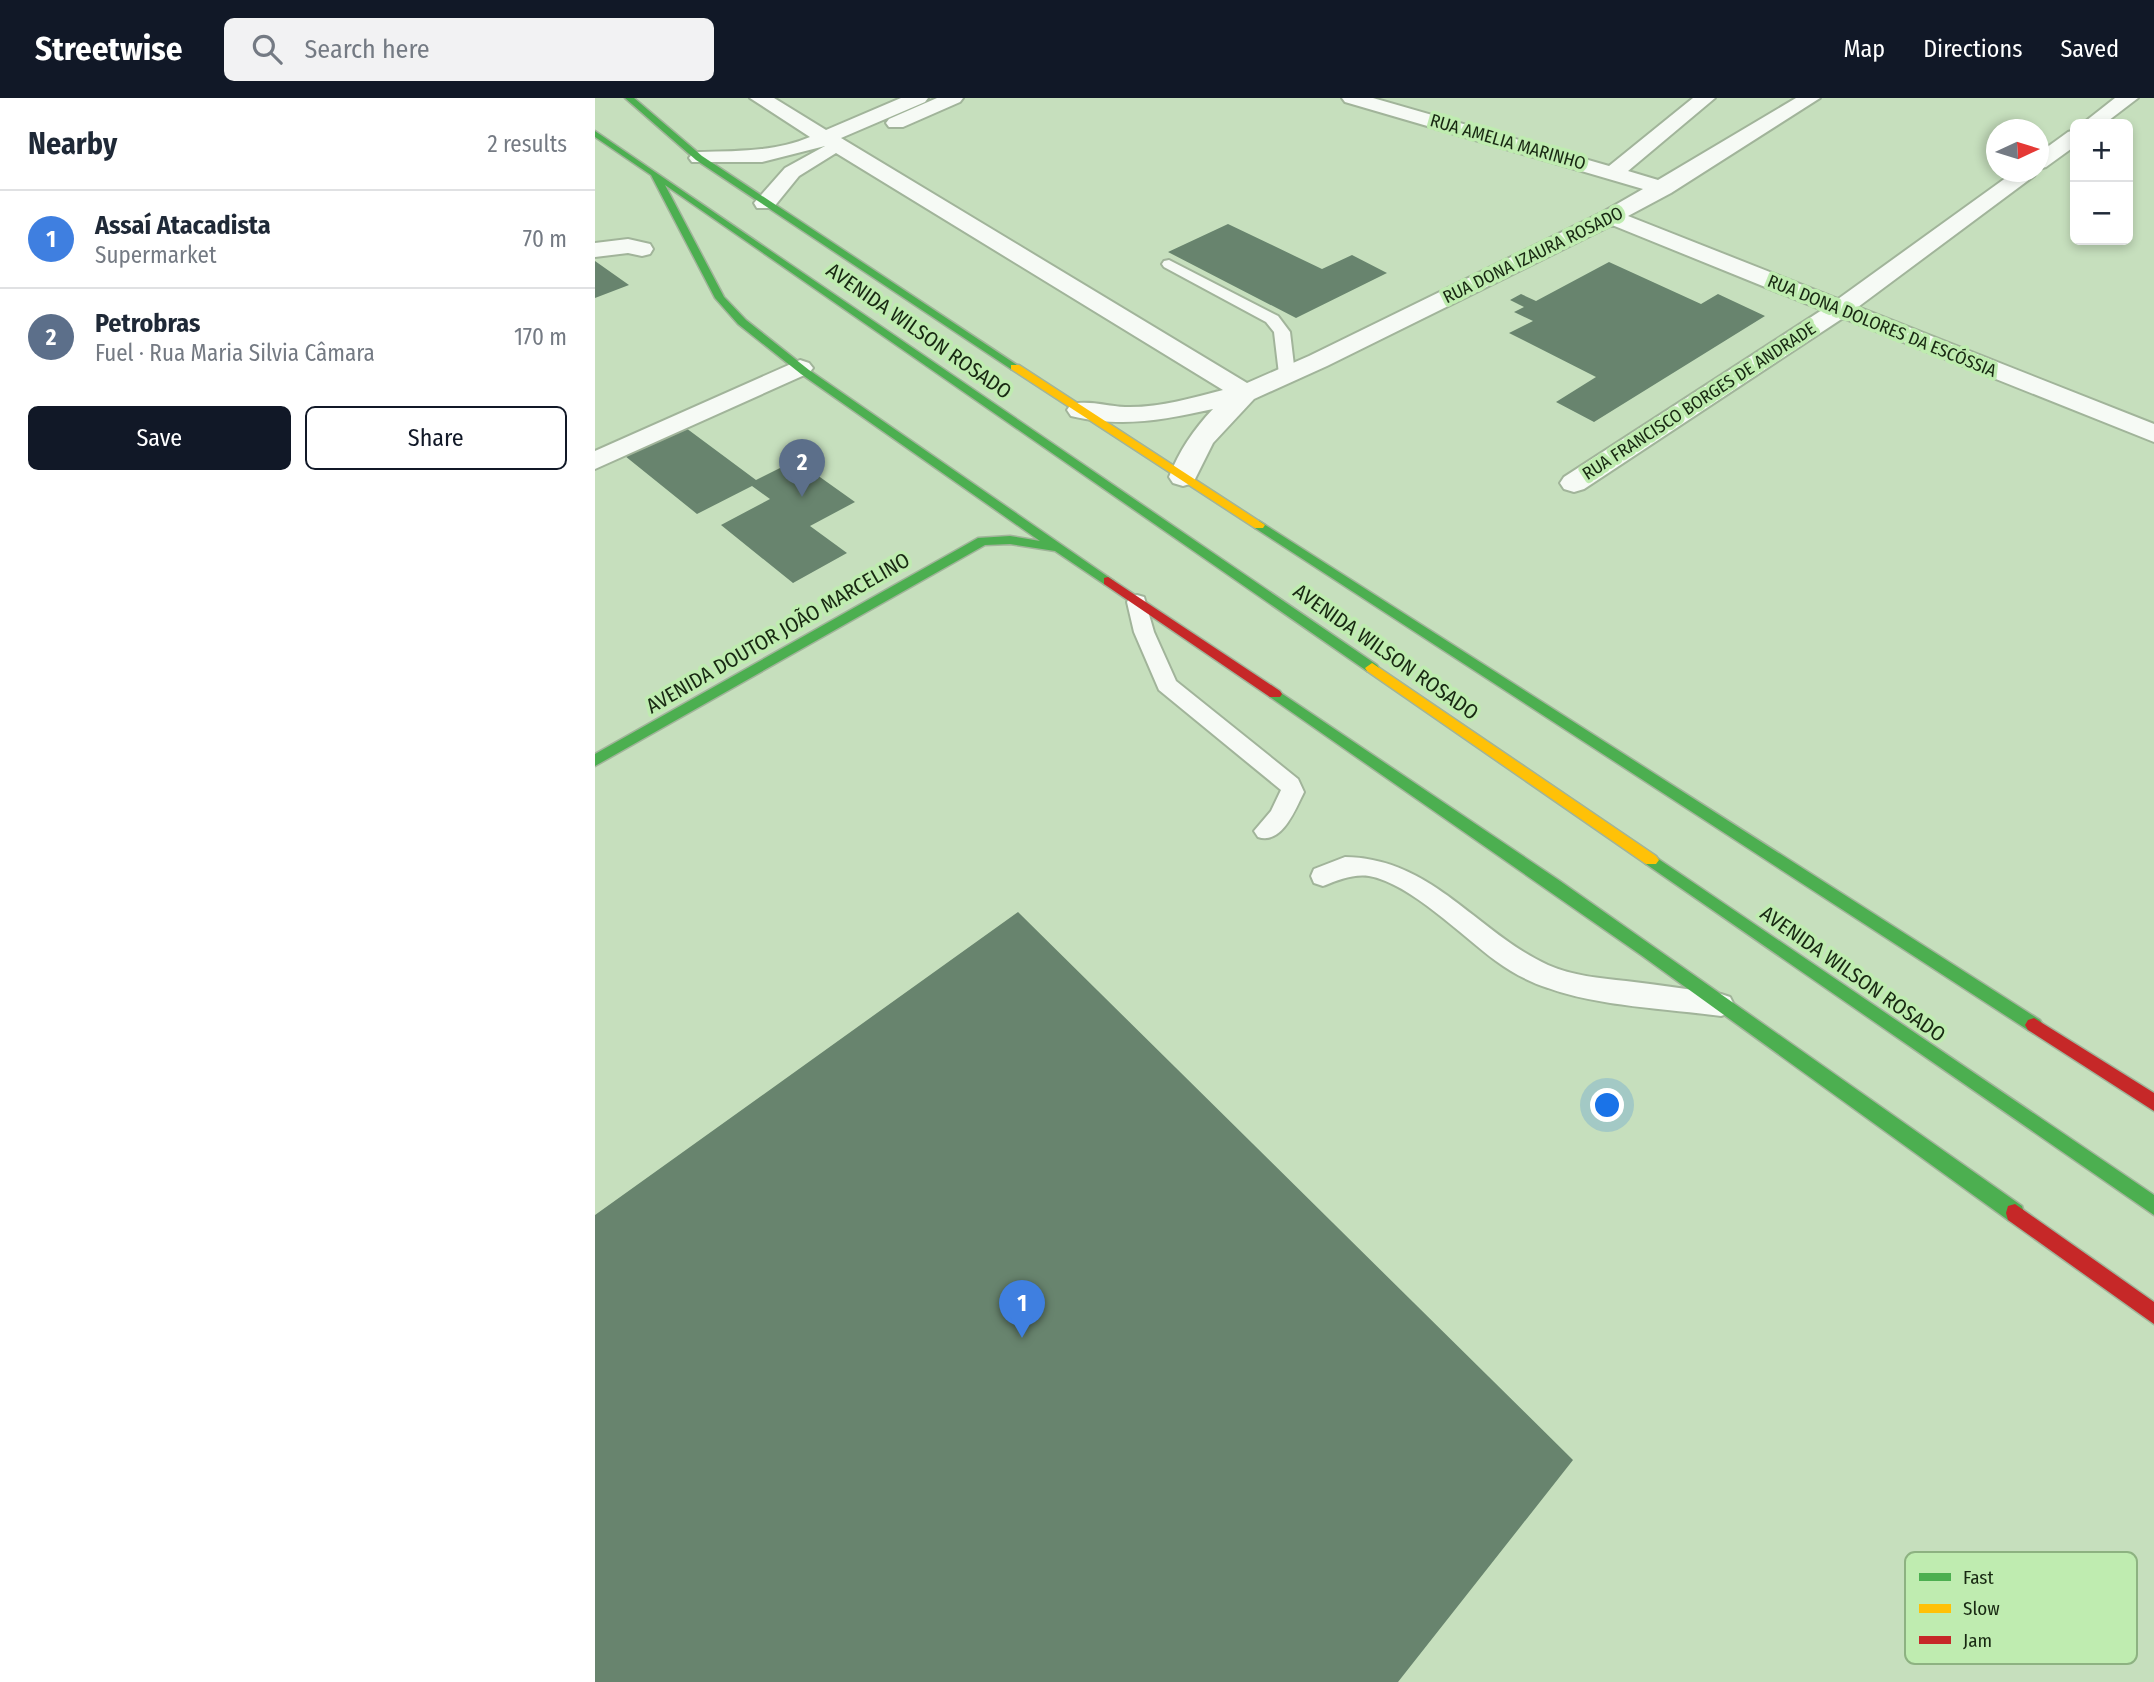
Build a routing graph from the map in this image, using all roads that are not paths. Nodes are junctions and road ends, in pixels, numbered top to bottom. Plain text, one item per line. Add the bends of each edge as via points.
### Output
1 (629, 98) edge
2 (759, 98) edge
3 (918, 98) edge
4 (953, 98) edge
5 (1352, 98) edge
6 (1407, 98) edge
7 (1705, 98) edge
8 (1810, 98) edge
9 (2128, 98) edge
10 (2099, 119) edge
11 (595, 133) edge
12 (2070, 140) edge
13 (831, 143) junction
14 (2049, 156) edge
15 (699, 158) junction
16 (1629, 159) junction
17 (1613, 173) junction
18 (1685, 174) junction
19 (655, 175) junction
20 (2013, 182) edge
21 (1663, 188) junction
22 (765, 203) junction
23 (1611, 217) junction
24 (642, 249) dead end
25 (595, 250) edge
26 (1169, 264) dead end
27 (1839, 310) junction
28 (800, 368) junction
29 (1287, 374) junction
30 (1246, 393) junction
31 (1080, 410) junction
32 (2143, 423) edge
33 (595, 461) edge
34 (1183, 477) junction
35 (1574, 483) dead end
36 (973, 491) junction
37 (982, 541) junction
38 (1055, 547) junction
39 (1137, 602) junction
40 (595, 761) edge
41 (1266, 831) dead end
42 (1323, 876) dead end
43 (1729, 1006) junction
44 (2154, 1103) edge
45 (2154, 1206) edge
46 (2154, 1314) edge

1 - 15 main road, AVENIDA WILSON ROSADO
2 - 13 street
3 - 13 street
4 - 13 street
5 - 17 street, RUA AMELIA MARINHO
6 - 16 street, RUA AMELIA MARINHO
7 - 16 street
8 - 18 street, RUA DONA IZAURA ROSADO
9 - 10 street
11 - 19 main road, AVENIDA WILSON ROSADO
12 - 14 street
13 - 15 street via 778,154
13 - 22 street via 792,172
13 - 30 street
15 - 22 main road, AVENIDA WILSON ROSADO
16 - 17 street
16 - 18 street, RUA AMELIA MARINHO
17 - 21 street, RUA AMELIA MARINHO
18 - 21 street, RUA DONA IZAURA ROSADO
19 - 28 main road via 720,298
19 - 45 main road, AVENIDA WILSON ROSADO
20 - 27 street, RUA FRANCISCO BORGES DE ANDRADE
21 - 23 street, RUA DONA IZAURA ROSADO
22 - 31 main road, AVENIDA WILSON ROSADO
23 - 27 street, RUA DONA DOLORES DA ESCÓSSIA
23 - 29 street, RUA DONA IZAURA ROSADO
24 - 25 street
26 - 29 lane via 1272,319 1282,332
27 - 32 street, RUA DONA DOLORES DA ESCÓSSIA
27 - 35 street, RUA FRANCISCO BORGES DE ANDRADE
28 - 33 street
28 - 36 main road
29 - 30 street, RUA DONA IZAURA ROSADO
30 - 31 street, RUA DONA IZAURA ROSADO via 1156,414
30 - 34 street, RUA DONA IZAURA ROSADO via 1196,445
31 - 34 main road, AVENIDA WILSON ROSADO
34 - 44 main road, AVENIDA WILSON ROSADO
36 - 37 main road via 990,512 992,523
36 - 38 main road
37 - 38 main road
37 - 40 main road, AVENIDA DOUTOR JOÃO MARCELINO
38 - 39 main road
39 - 41 lane via 1144,632 1167,685 1290,785 1289,802
39 - 43 main road
42 - 43 lane via 1350,864 1382,868 1429,896 1509,957 1548,978 1570,985
43 - 46 main road

